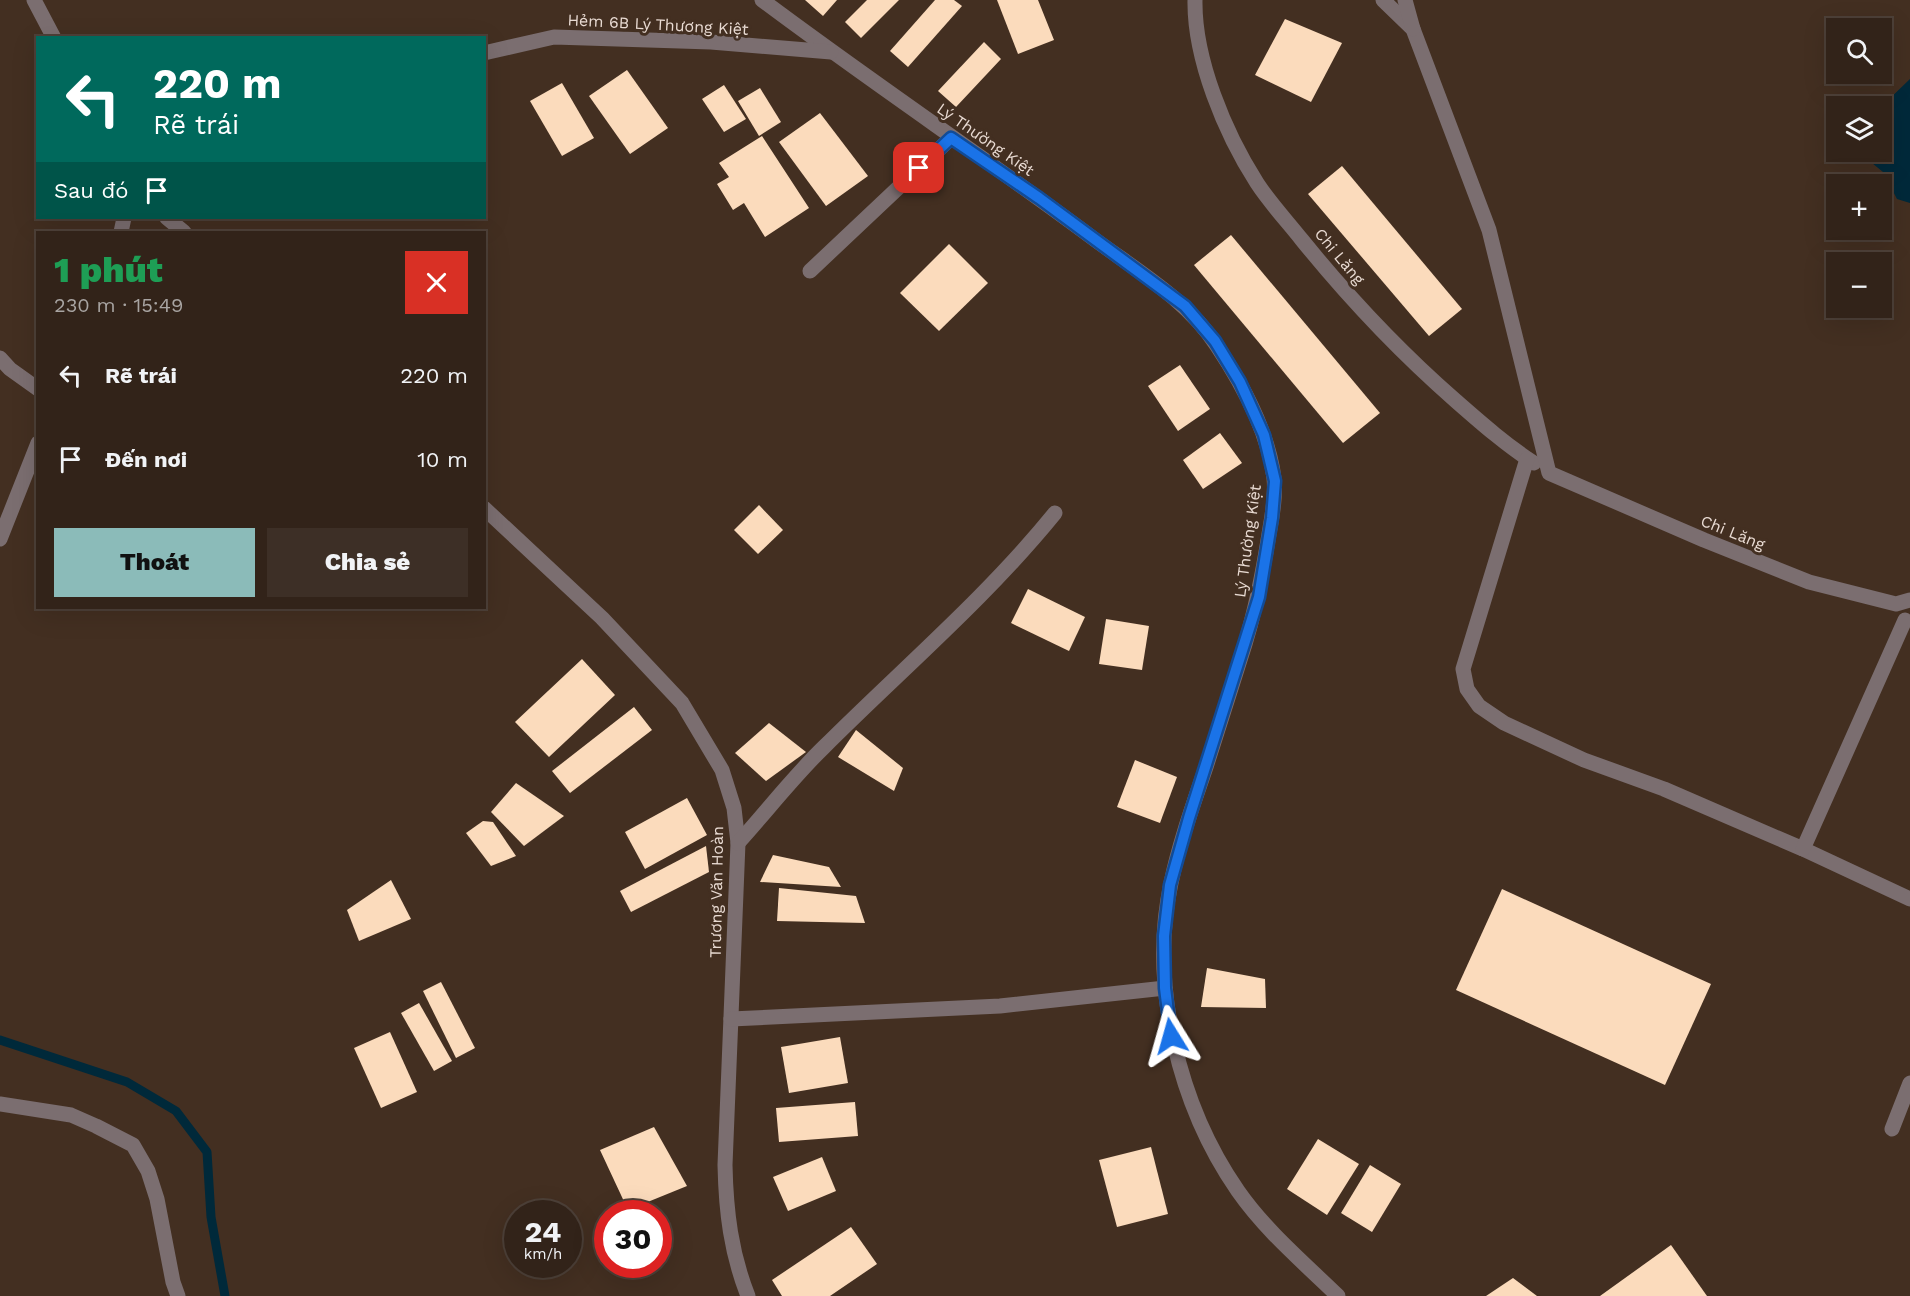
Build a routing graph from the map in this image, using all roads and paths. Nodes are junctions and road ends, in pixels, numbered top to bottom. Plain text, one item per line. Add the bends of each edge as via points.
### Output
1 (34, 0) edge
2 (762, 0) edge
3 (1195, 0) edge
4 (1383, 0) edge
5 (1406, 0) edge
6 (1413, 29) junction
7 (53, 36) edge
8 (831, 52) junction
9 (486, 53) edge
10 (951, 138) junction
11 (168, 219) edge
12 (183, 231) edge
13 (810, 271) dead end
14 (0, 358) edge
15 (36, 388) edge
16 (36, 448) edge
17 (1527, 459) junction
18 (1549, 473) junction
19 (486, 510) edge
20 (1055, 513) dead end
21 (0, 539) edge
22 (1903, 602) edge
23 (1908, 622) edge
24 (738, 843) junction
25 (1803, 849) junction
26 (1910, 899) edge
27 (1165, 988) junction
28 (731, 1019) junction
29 (1910, 1083) edge
30 (0, 1104) edge
31 (1892, 1129) dead end
32 (178, 1296) edge
33 (748, 1296) edge
34 (1338, 1296) edge

1 - 7 street
2 - 8 street, Lý Thường Kiệt
3 - 17 street, Chi Lăng via 1198,45 1208,78 1257,183 1325,268 1405,356
4 - 6 street
5 - 6 street
6 - 18 street via 1490,230
8 - 9 street, Hẻm 6B Lý Thương Kiệt via 711,42 554,37
8 - 10 street, Lý Thường Kiệt
10 - 13 street
10 - 27 street, Lý Thường Kiệt via 1185,306 1240,382 1264,435 1275,481 1259,597 1170,885 1164,936
11 - 12 street
14 - 15 street
16 - 21 street
17 - 18 street, Chi Lăng
17 - 25 street via 1463,669 1467,689 1479,706 1504,723 1584,760 1664,789
18 - 22 street, Chi Lăng via 1809,582
19 - 24 street, Trương Văn Hoàn via 603,618 682,703 722,770 734,808
20 - 24 street via 954,621 822,749
22 - 23 street
23 - 25 street
24 - 28 street, Trương Văn Hoàn
25 - 26 street
27 - 28 street via 1000,1006
27 - 34 street, Lý Thường Kiệt via 1171,1036 1188,1089 1211,1144 1236,1189 1264,1225
28 - 33 street, Trương Văn Hoàn via 726,1210 731,1245
29 - 31 street
30 - 32 street via 70,1115 133,1145 148,1171 157,1200

